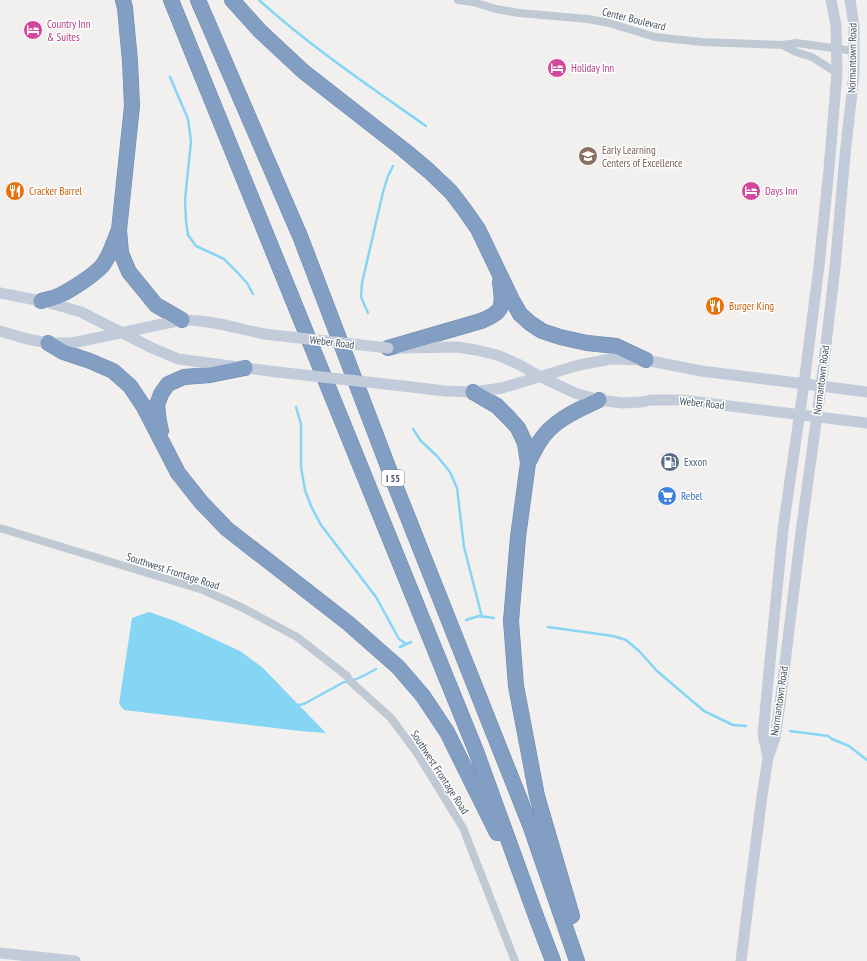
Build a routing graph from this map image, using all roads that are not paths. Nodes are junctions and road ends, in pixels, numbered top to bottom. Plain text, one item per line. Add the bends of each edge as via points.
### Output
1 (123, 0) edge
2 (172, 0) edge
3 (198, 0) edge
4 (232, 0) edge
5 (458, 0) edge
6 (831, 0) edge
7 (850, 0) edge
8 (782, 45) junction
9 (836, 48) junction
10 (855, 51) junction
11 (837, 73) junction
12 (119, 230) junction
13 (498, 272) junction
14 (0, 293) edge
15 (41, 301) junction
16 (182, 320) junction
17 (0, 331) edge
18 (120, 333) junction
19 (48, 343) junction
20 (388, 348) junction
21 (646, 360) junction
22 (245, 368) junction
23 (541, 377) junction
24 (804, 384) junction
25 (821, 386) junction
26 (473, 392) junction
27 (867, 392) edge
28 (599, 400) junction
29 (799, 414) junction
30 (817, 417) junction
31 (867, 423) edge
32 (165, 448) junction
33 (528, 463) junction
34 (0, 528) edge
35 (768, 758) junction
36 (537, 919) junction
37 (0, 953) edge
38 (75, 961) edge
39 (516, 961) edge
40 (554, 961) edge
41 (577, 961) edge
42 (585, 961) edge
43 (741, 961) edge

1 - 12 highway via 132,106
2 - 36 highway, I 55 via 476,751
3 - 41 highway, I 55 via 300,236 530,825
4 - 13 highway via 260,31 304,72 419,163 451,192 478,229
5 - 8 street, Center Boulevard via 496,9 588,19 655,37 702,42
6 - 9 street, Normantown Road via 836,25
7 - 10 street, Normantown Road
8 - 9 street, Center Boulevard via 796,43
8 - 11 street, Center Boulevard via 812,57
9 - 10 street, Center Boulevard
9 - 11 street, Normantown Road
10 - 25 street, Normantown Road via 835,268
11 - 24 street, Normantown Road via 821,248
12 - 15 highway via 109,255 92,275 71,289
12 - 16 highway via 121,253 129,272 156,305
13 - 20 highway via 502,299 500,308 493,316
13 - 21 highway via 520,314 542,331 583,342 616,346
14 - 15 street
15 - 18 street via 81,312
16 - 18 street, Weber Road
16 - 20 street, Weber Road, bridge via 214,322 264,334
17 - 19 street, Weber Road
18 - 19 street, Weber Road via 72,343
18 - 22 street via 178,359
19 - 32 highway via 63,352 113,371 130,386
20 - 23 street, Weber Road via 457,347 476,350 497,355
21 - 23 street via 611,358
21 - 24 street via 701,371
22 - 26 street, bridge via 445,392
22 - 32 highway via 184,377 168,384 157,405
23 - 26 street via 502,388
23 - 28 street, Weber Road
24 - 25 street
24 - 29 street, Normantown Road
25 - 27 street
25 - 30 street, Normantown Road
26 - 33 highway via 497,406 518,428 525,443
28 - 29 street, Weber Road via 622,403 682,400
28 - 33 highway via 574,411 553,426 540,440
29 - 30 street, Weber Road
29 - 35 street, Normantown Road via 783,529 763,735
30 - 31 street, Weber Road
30 - 35 street, Normantown Road via 776,732
32 - 36 highway via 178,473 227,529 348,623 398,667 423,696 447,732
33 - 42 highway via 518,537 511,621 516,686 537,796
34 - 39 street, Southwest Frontage Road via 203,590 297,637 347,676 390,718 417,753 463,828
35 - 43 street, Normantown Road
36 - 40 highway, I 55
37 - 38 street

